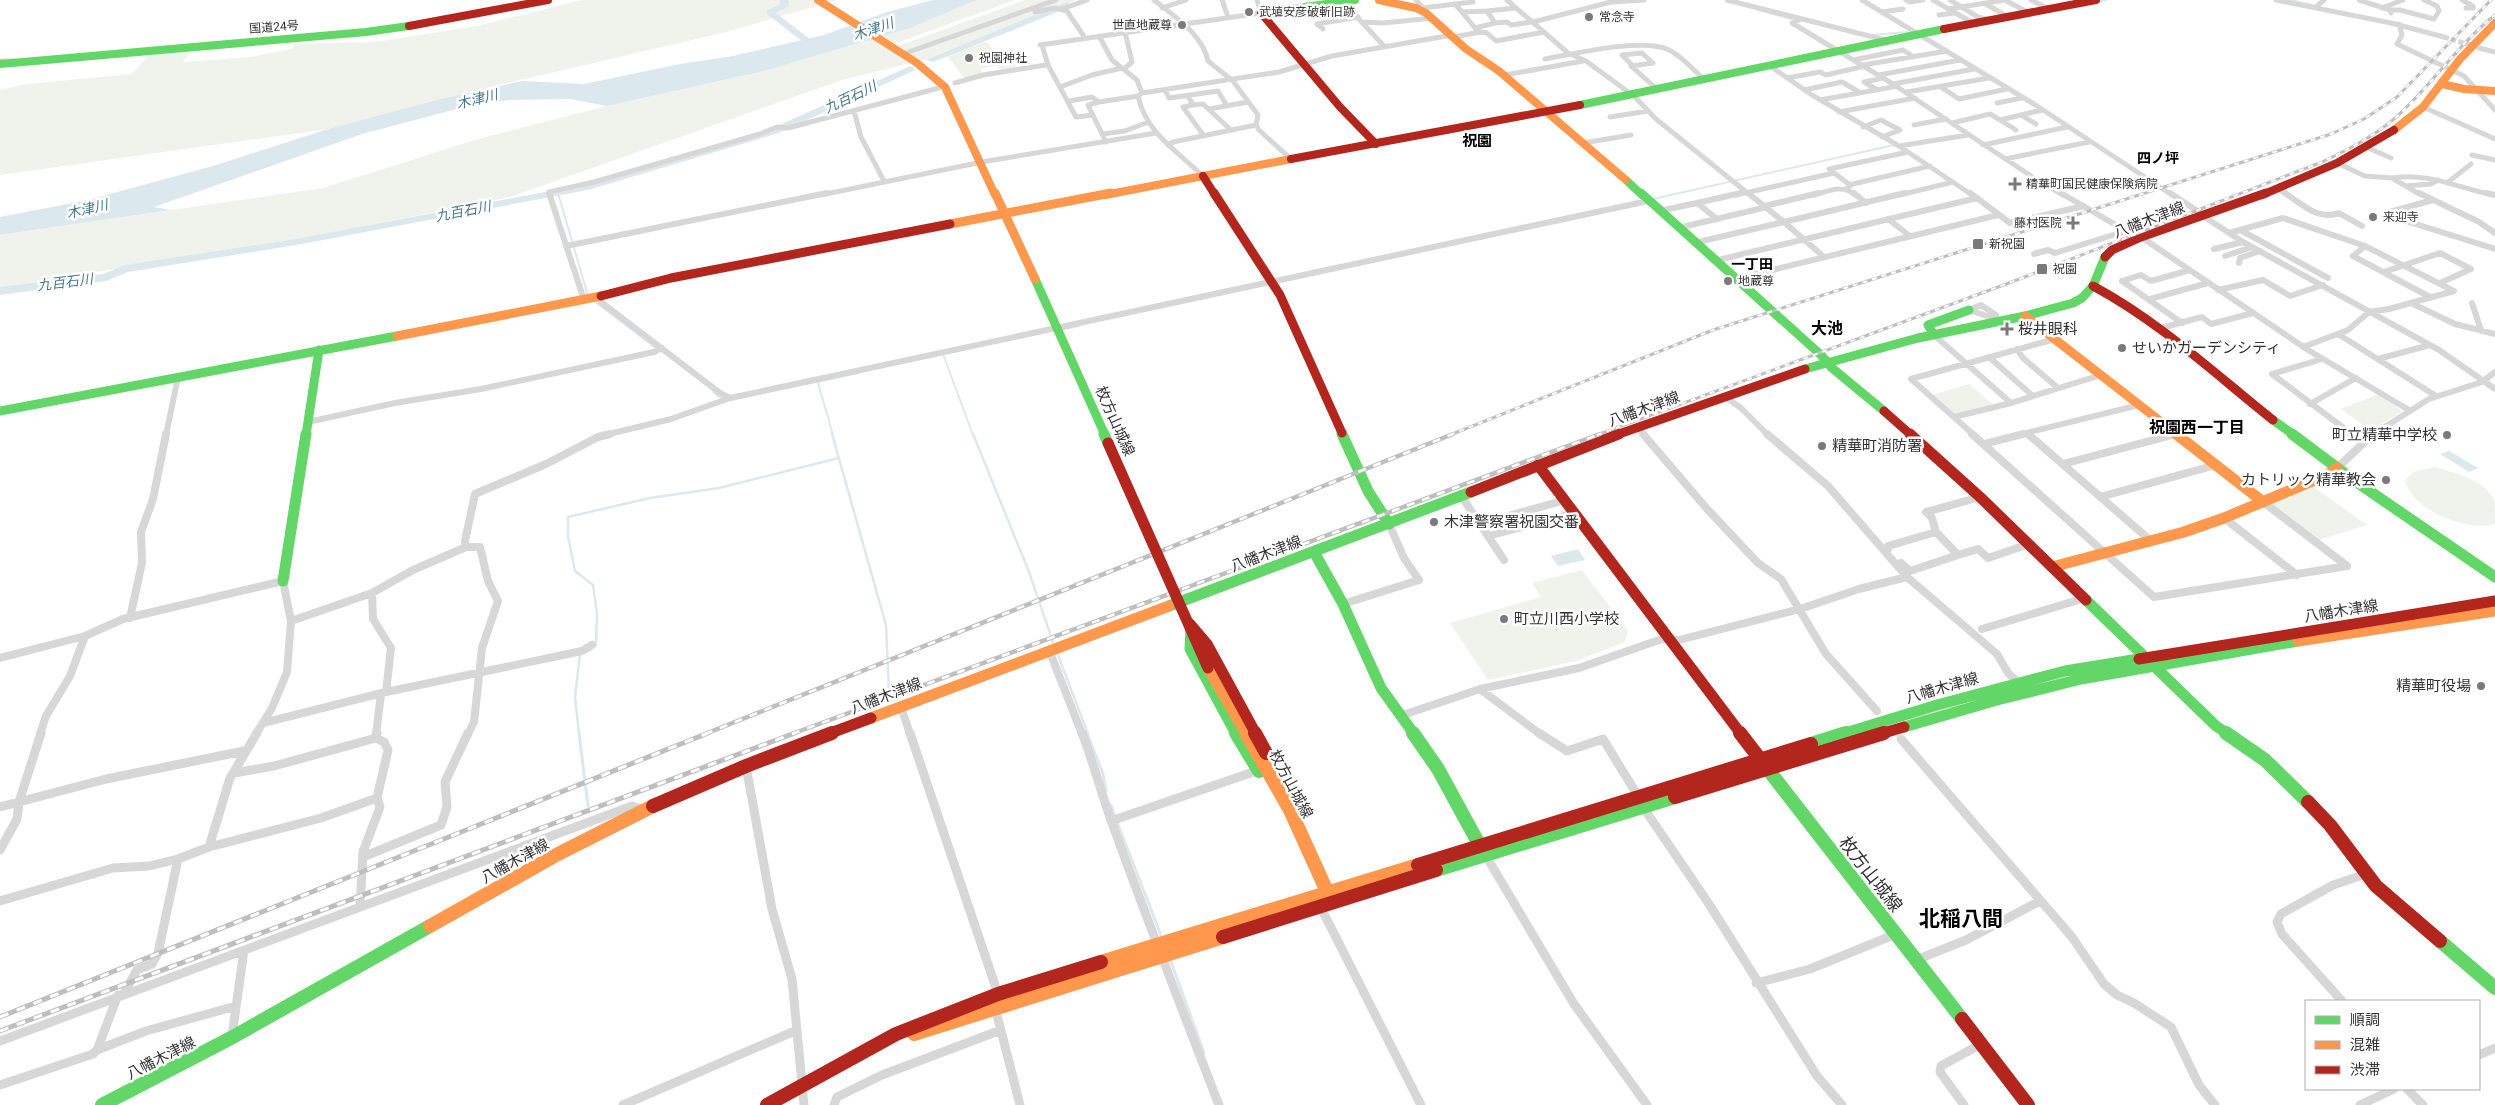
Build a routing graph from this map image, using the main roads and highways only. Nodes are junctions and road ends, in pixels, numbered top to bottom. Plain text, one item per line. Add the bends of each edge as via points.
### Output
1 (548, 0) edge
2 (818, 0) edge
3 (1355, 0) edge
4 (1379, 0) edge
5 (1342, 1) edge
6 (2089, 1) edge
7 (1318, 2) edge
8 (2066, 2) edge
9 (1420, 6) edge
10 (2495, 23) edge
11 (0, 62) edge
12 (2442, 84) junction
13 (2495, 91) edge
14 (1545, 112) junction
15 (1376, 144) junction
16 (1203, 176) junction
17 (1006, 213) junction
18 (2093, 286) junction
19 (1975, 309) dead end
20 (2025, 316) junction
21 (1934, 335) junction
22 (319, 350) junction
23 (1825, 362) junction
24 (0, 411) edge
25 (1538, 465) junction
26 (2337, 468) junction
27 (2262, 501) junction
28 (1389, 524) junction
29 (1314, 552) junction
30 (2052, 567) junction
31 (2495, 578) edge
32 (283, 581) road end
33 (2495, 601) edge
34 (1180, 602) junction
35 (2495, 611) edge
36 (1191, 626) junction
37 (2149, 661) junction
38 (1763, 763) junction
39 (1290, 810) junction
40 (1482, 850) junction
41 (1327, 892) junction
42 (1332, 903) junction
43 (2495, 988) edge
44 (803, 1088) junction
45 (102, 1105) edge
46 (767, 1105) edge
47 (779, 1105) edge
48 (2028, 1105) edge

1 - 11 main road, 国道24号 via 366,32
2 - 17 main road, 枚方山城線 via 929,71 946,87
3 - 5 main road
4 - 9 main road
5 - 7 main road
6 - 8 main road
7 - 15 main road via 1261,13
8 - 14 main road via 2050,10 1885,40
9 - 14 main road
10 - 12 main road, 八幡木津線
12 - 13 main road
12 - 18 main road, 八幡木津線 via 2423,107 2368,148 2278,190 2139,238 2106,255
14 - 15 main road
14 - 23 main road via 1648,200
15 - 16 main road
16 - 17 main road
16 - 28 main road via 1273,282 1368,491
17 - 22 main road via 680,276 584,300
17 - 39 main road, 枚方山城線, bridge via 1208,668
18 - 20 main road, 八幡木津線 via 2073,303
18 - 26 main road via 2115,295 2161,328
19 - 21 main road via 1928,325
20 - 21 main road, 八幡木津線
20 - 27 main road
21 - 23 main road, 八幡木津線
22 - 24 main road
22 - 32 main road
23 - 25 main road, 八幡木津線
23 - 30 main road via 1980,497
25 - 28 main road, 八幡木津線
25 - 38 main road, 枚方山城線
26 - 27 main road
26 - 31 main road
27 - 30 main road via 2224,518 2151,541
28 - 29 main road, 八幡木津線
29 - 34 main road, 八幡木津線
29 - 40 main road via 1343,604 1375,675 1438,769
30 - 37 main road
33 - 37 main road, 八幡木津線
34 - 36 main road
34 - 45 main road, 八幡木津線 via 746,766 644,810 558,854 231,1038
35 - 37 main road, 八幡木津線
36 - 39 main road via 1207,644 1250,720
36 - 39 main road via 1190,649 1227,719 1259,770
37 - 38 main road, 八幡木津線
37 - 38 main road, 八幡木津線 via 2018,682
37 - 43 main road via 2216,726 2281,774 2330,825 2366,874 2389,898
38 - 40 main road, 八幡木津線 via 1638,796
38 - 40 main road, 八幡木津線 via 1643,807
38 - 48 main road, 枚方山城線
39 - 41 main road, 枚方山城線
40 - 41 main road, 八幡木津線
40 - 42 main road, 八幡木津線
41 - 42 main road, 枚方山城線
41 - 44 main road, 八幡木津線 via 998,994 896,1034
42 - 44 main road, 八幡木津線 via 995,1006 895,1042
44 - 46 main road, 八幡木津線
44 - 47 main road, 八幡木津線

